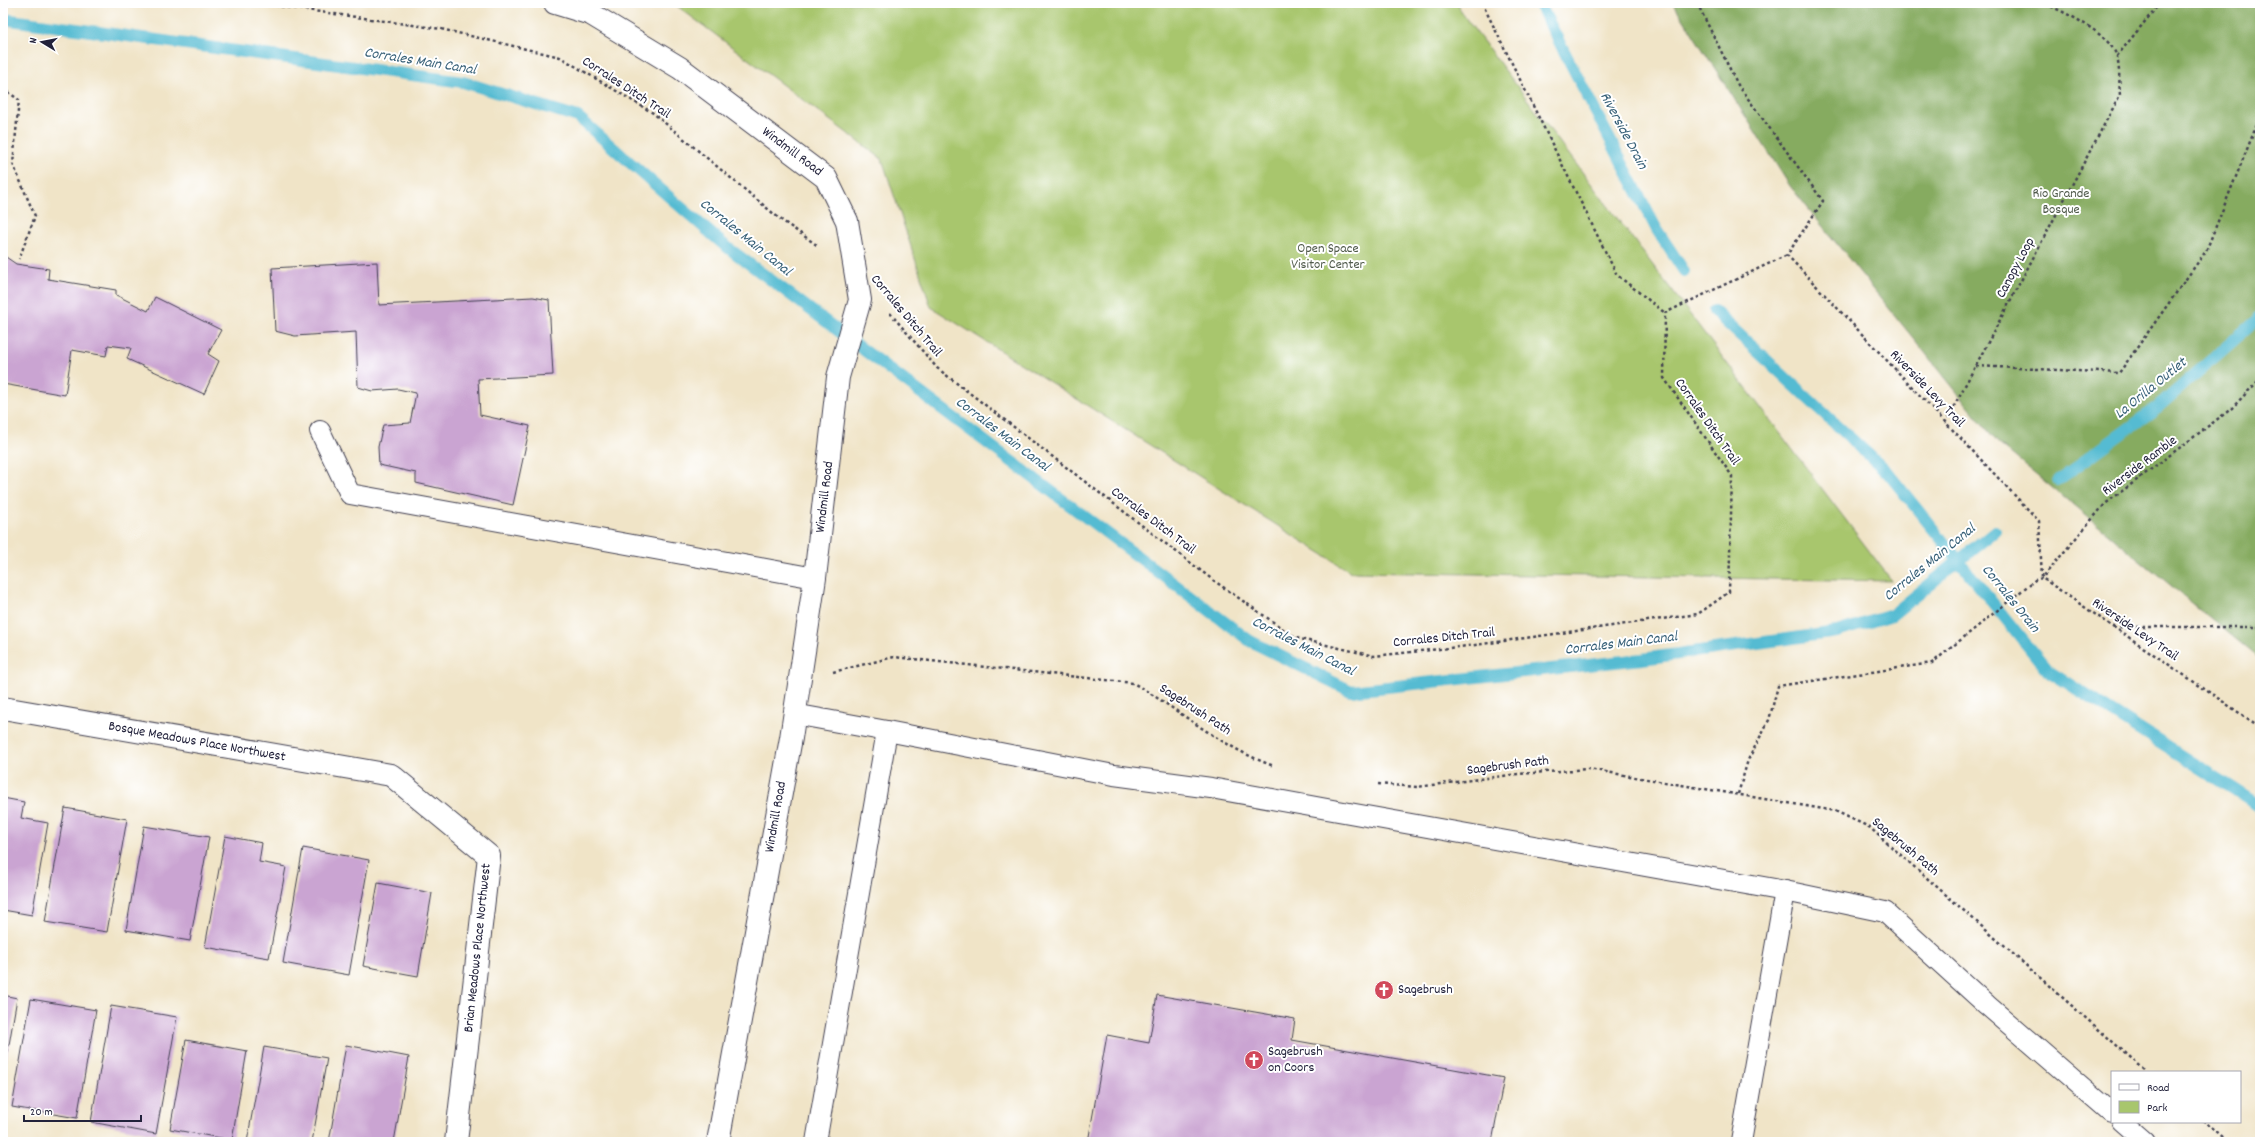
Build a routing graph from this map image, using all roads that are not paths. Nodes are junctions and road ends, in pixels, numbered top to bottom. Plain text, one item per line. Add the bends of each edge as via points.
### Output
1 (555, 3) edge
2 (593, 9) edge
3 (320, 431) dead end
4 (815, 578) junction
5 (3, 708) edge
6 (794, 714) junction
7 (887, 731) junction
8 (391, 775) joint
9 (1785, 891) junction
10 (2111, 1112) edge
11 (2124, 1123) edge
12 (456, 1142) edge
13 (718, 1142) edge
14 (816, 1142) edge
15 (1741, 1142) edge
16 (2146, 1142) edge

1 - 2 street, Windmill Road
2 - 4 street, Windmill Road via 680,68 826,178 847,221 860,300 838,377
3 - 4 lane via 350,494
4 - 6 street, Windmill Road
5 - 8 street, Bosque Meadows Place Northwest
6 - 7 lane
6 - 13 street, Windmill Road
7 - 9 lane via 1114,775 1211,788
7 - 14 lane
8 - 12 street, Brian Meadows Place Northwest via 489,856
9 - 10 lane via 1886,912 1987,1005
9 - 15 lane
11 - 16 lane

